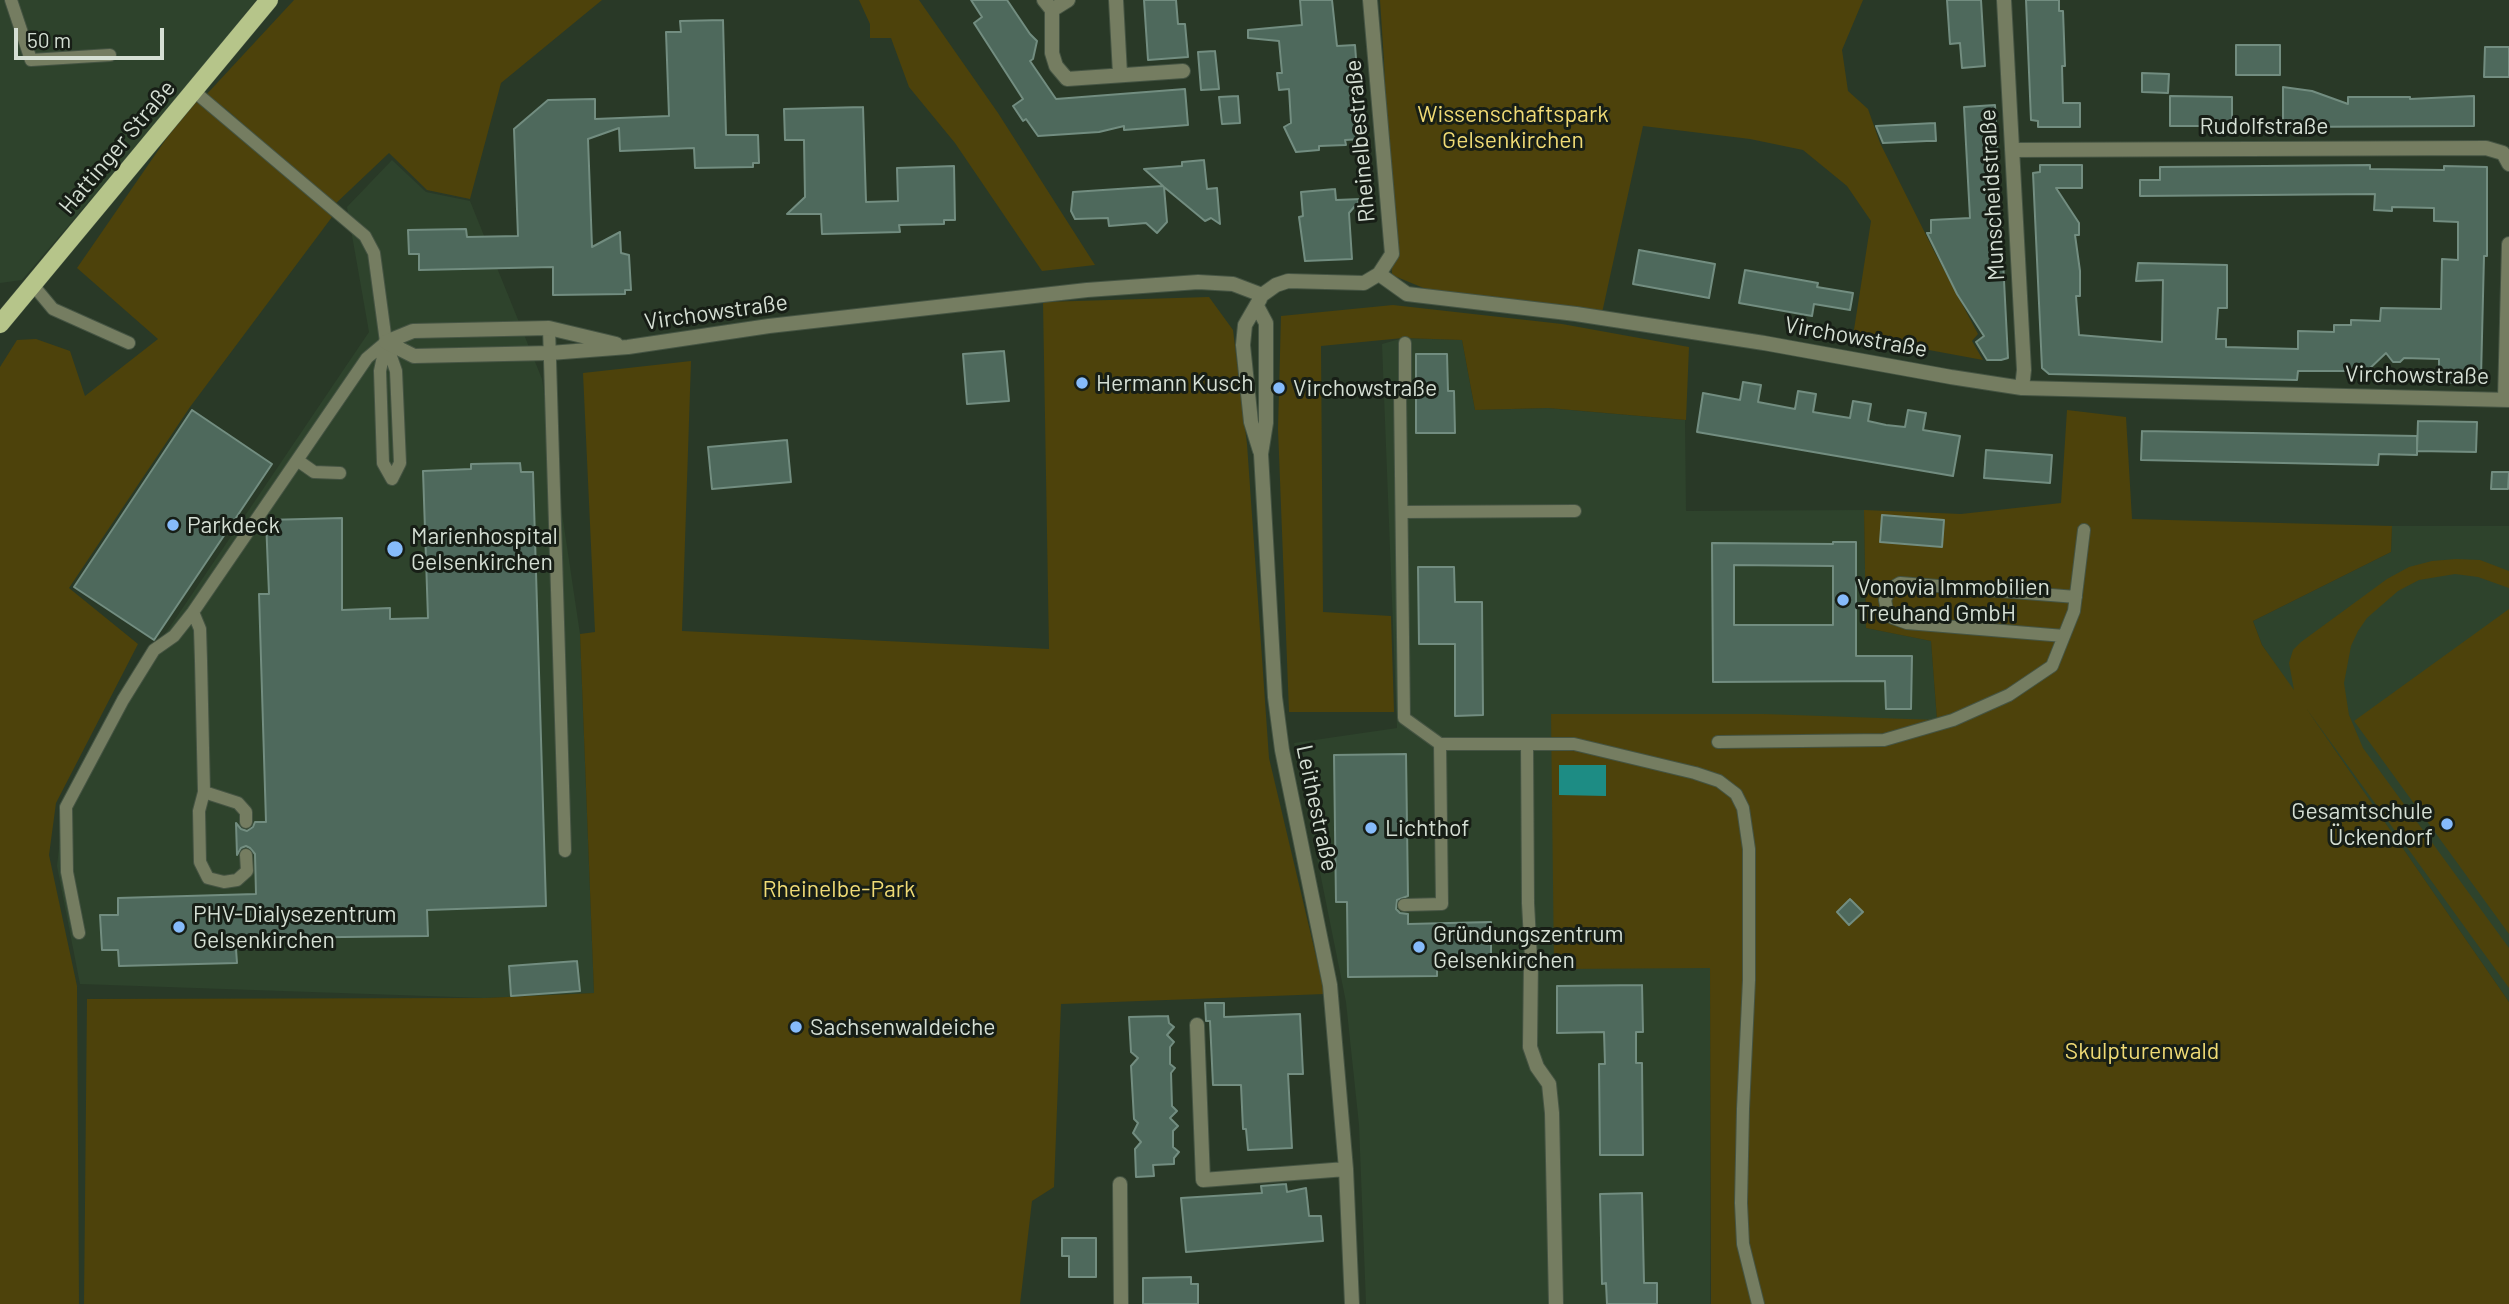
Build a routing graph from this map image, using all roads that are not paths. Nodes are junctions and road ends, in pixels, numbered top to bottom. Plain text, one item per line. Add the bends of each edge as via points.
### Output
1 (11, 0) edge
2 (269, 0) edge
3 (1068, 0) edge
4 (1116, 0) edge
5 (1370, 0) edge
6 (2004, 0) edge
7 (1048, 5) edge
8 (110, 55) dead end
9 (1183, 71) dead end
10 (1120, 74) junction
11 (195, 92) junction
12 (2012, 150) junction
13 (2509, 164) edge
14 (2509, 244) edge
15 (1379, 274) junction
16 (33, 285) junction
17 (1259, 301) junction
18 (0, 324) edge
19 (549, 328) junction
20 (386, 342) junction
21 (130, 343) dead end
22 (1405, 343) dead end
23 (628, 347) junction
24 (550, 353) junction
25 (2022, 388) junction
26 (2507, 400) edge
27 (1261, 454) junction
28 (297, 460) junction
29 (340, 473) dead end
30 (1575, 511) dead end
31 (1402, 512) junction
32 (2084, 530) dead end
33 (2076, 597) junction
34 (193, 612) junction
35 (2064, 636) junction
36 (1718, 742) dead end
37 (1440, 744) junction
38 (1527, 744) junction
39 (204, 792) junction
40 (246, 822) dead end
41 (565, 851) dead end
42 (246, 855) dead end
43 (1404, 905) dead end
44 (79, 933) dead end
45 (1531, 958) joint
46 (1197, 1025) dead end
47 (1346, 1169) junction
48 (1120, 1184) dead end
49 (1121, 1304) edge
50 (1352, 1304) edge
51 (1556, 1304) edge
52 (1758, 1304) edge

1 - 8 lane via 31,60
2 - 11 main road, Hattinger Straße
3 - 7 street
4 - 10 street
5 - 15 street, Rheinelbestraße via 1392,254
6 - 12 street, Munscheidstraße
7 - 10 street via 1052,53 1067,79
9 - 10 street
11 - 16 main road, Hattinger Straße
11 - 20 lane via 365,236 377,266
12 - 13 street, Rudolfstraße via 2486,148 2503,153
12 - 25 street, Munscheidstraße
14 - 26 street
15 - 17 street via 1364,283 1288,281 1276,285
15 - 25 street, Virchowstraße via 1407,294 1576,314
16 - 18 main road, Hattinger Straße
16 - 21 lane via 52,309
17 - 23 street, Virchowstraße via 1233,284 1087,290
17 - 27 street, Leithestraße via 1266,323 1266,423
17 - 27 street, Leithestraße via 1245,325 1242,345 1251,422
19 - 20 street, Virchowstraße via 414,331
19 - 23 street, Virchowstraße
19 - 24 lane
20 - 20 lane via 380,371 383,463 392,479 400,463 396,371
20 - 24 street, Virchowstraße via 414,356
20 - 28 lane via 367,358
22 - 31 lane via 1405,382 1400,393
23 - 24 street, Virchowstraße
24 - 41 lane
25 - 26 street, Virchowstraße
27 - 47 street, Leithestraße via 1279,732 1330,985
28 - 29 lane via 314,472
28 - 34 lane
30 - 31 lane
31 - 37 lane via 1404,718
32 - 33 lane
33 - 35 lane
33 - 35 lane via 1900,583 1890,589 1885,600 1893,618 1907,623
34 - 39 lane via 200,629
34 - 44 lane via 174,636 154,650 66,807 67,872
35 - 36 lane via 2052,666 2009,695 1953,720 1884,740
37 - 38 lane
37 - 43 lane via 1442,904
38 - 45 lane
38 - 52 lane via 1574,744 1695,773 1719,781 1736,794 1743,808 1749,849 1749,980 1741,1203 1743,1244
39 - 40 lane via 238,803 246,811
39 - 42 lane via 199,811 200,862 208,877 237,880 247,871
45 - 51 street via 1530,1047 1549,1084 1552,1114
46 - 47 street via 1203,1180
47 - 50 street, Leithestraße
48 - 49 street

